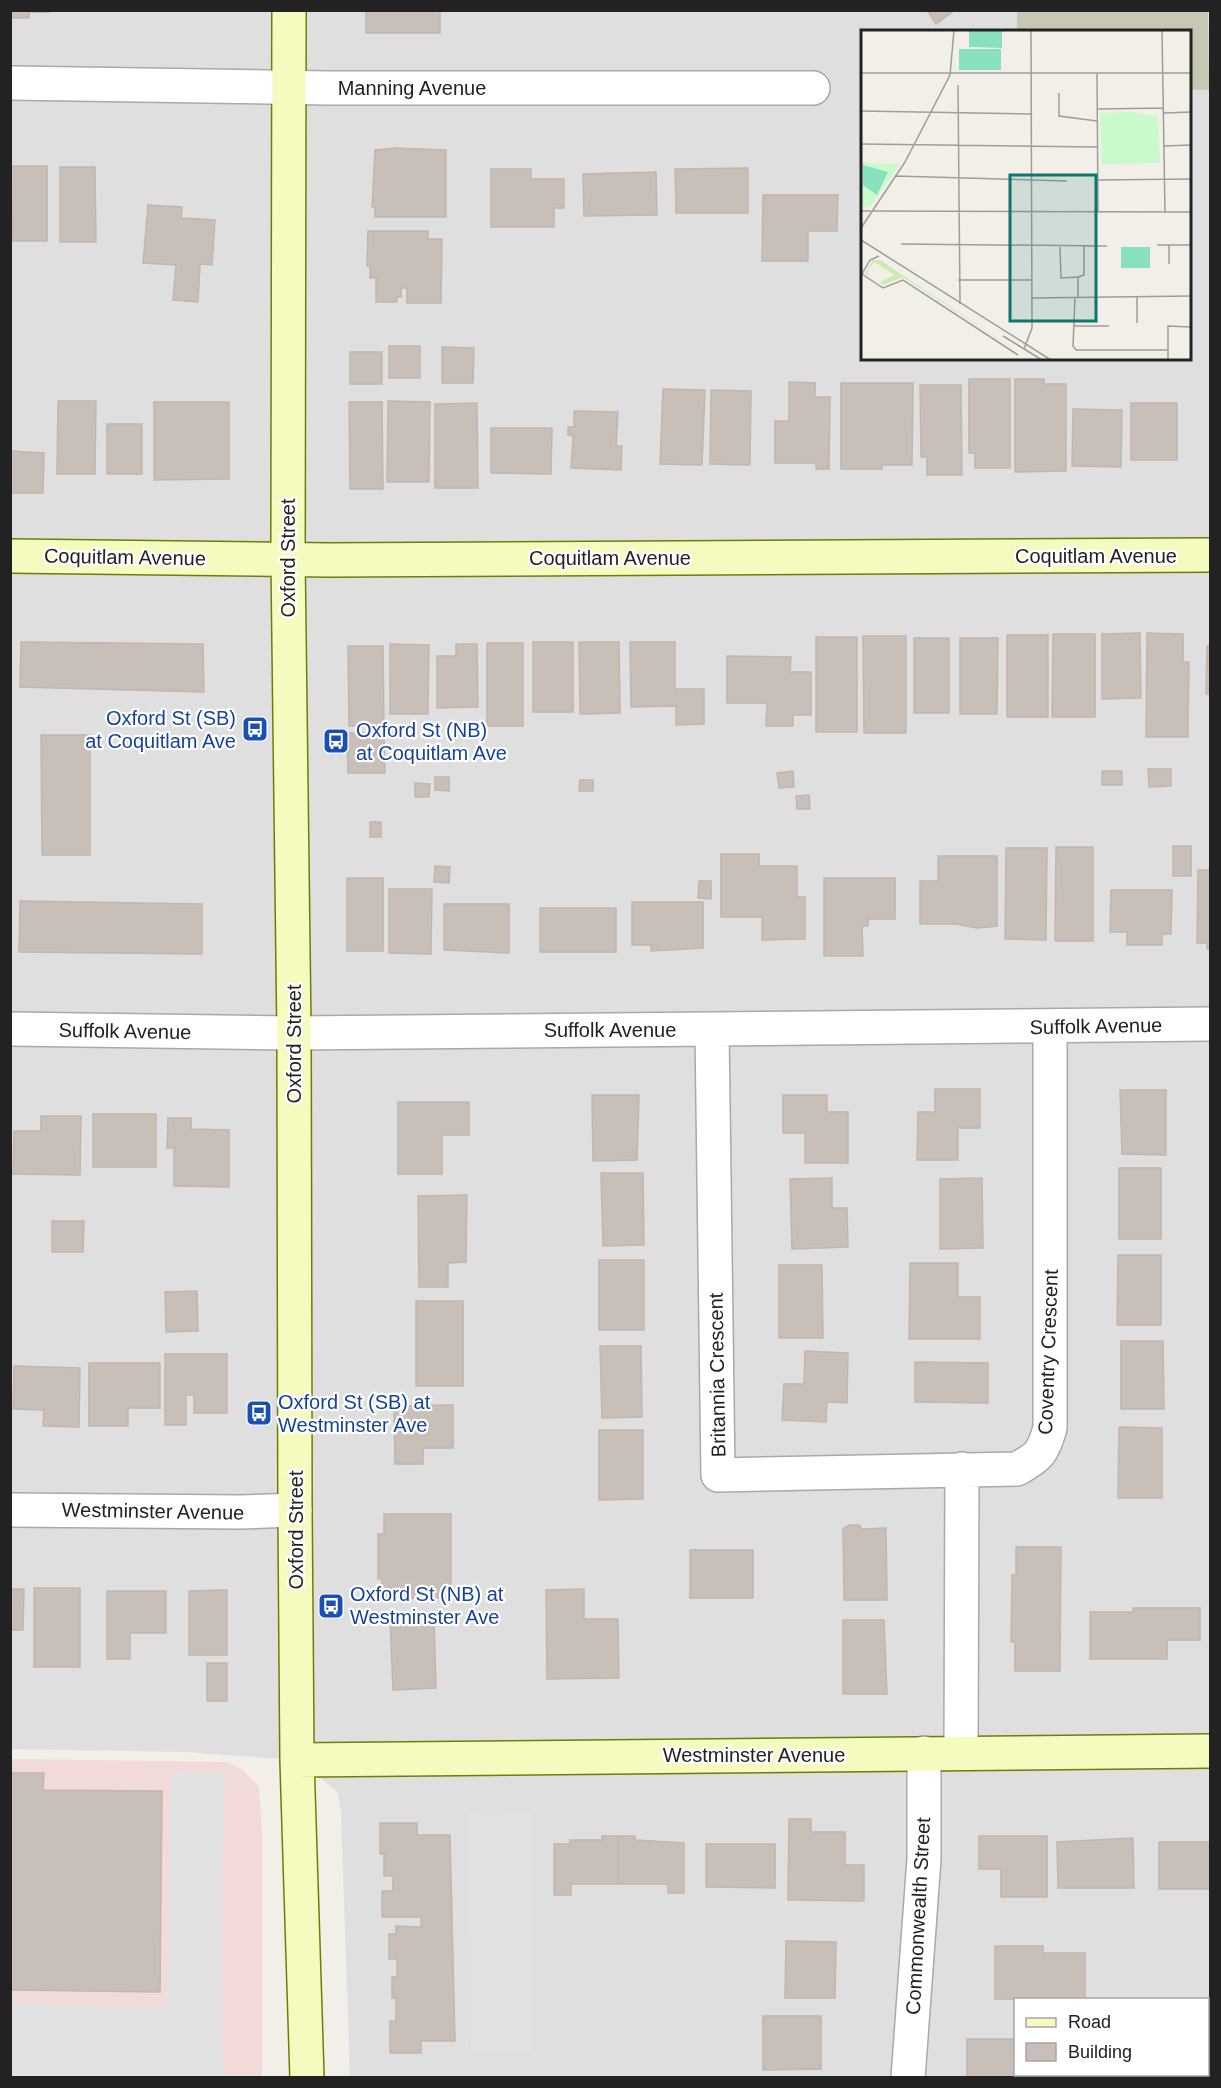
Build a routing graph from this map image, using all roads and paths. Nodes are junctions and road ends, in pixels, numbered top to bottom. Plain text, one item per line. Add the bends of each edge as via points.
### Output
1 (289, 10) edge
2 (10, 83) edge
3 (288, 88) junction
4 (813, 88) dead end
5 (1210, 555) edge
6 (10, 556) edge
7 (288, 559) junction
8 (1210, 1024) edge
9 (1050, 1027) junction
10 (10, 1029) edge
11 (712, 1030) junction
12 (294, 1033) junction
13 (962, 1469) junction
14 (10, 1510) edge
15 (295, 1510) junction
16 (1210, 1751) edge
17 (961, 1753) junction
18 (924, 1754) junction
19 (297, 1760) junction
20 (307, 2078) edge
21 (908, 2078) edge

1 - 3 street, Oxford Street
2 - 3 street, Manning Avenue
3 - 4 street, Manning Avenue
3 - 7 street, Oxford Street
5 - 7 street, Coquitlam Avenue
6 - 7 street, Coquitlam Avenue
7 - 12 street, Oxford Street
8 - 9 street, Suffolk Avenue
9 - 11 street, Suffolk Avenue
9 - 13 street, Coventry Crescent via 1050,1428 1044,1448 1034,1460 1017,1469
10 - 12 street, Suffolk Avenue
11 - 12 street, Suffolk Avenue
11 - 13 street, Britannia Crescent via 718,1475
12 - 15 street, Oxford Street
13 - 17 street
14 - 15 street, Westminster Avenue
15 - 19 street, Oxford Street
16 - 17 street, Westminster Avenue
17 - 18 street, Westminster Avenue
18 - 19 street, Westminster Avenue
18 - 21 street, Commonwealth Street via 924,1859
19 - 20 street, Oxford Street

